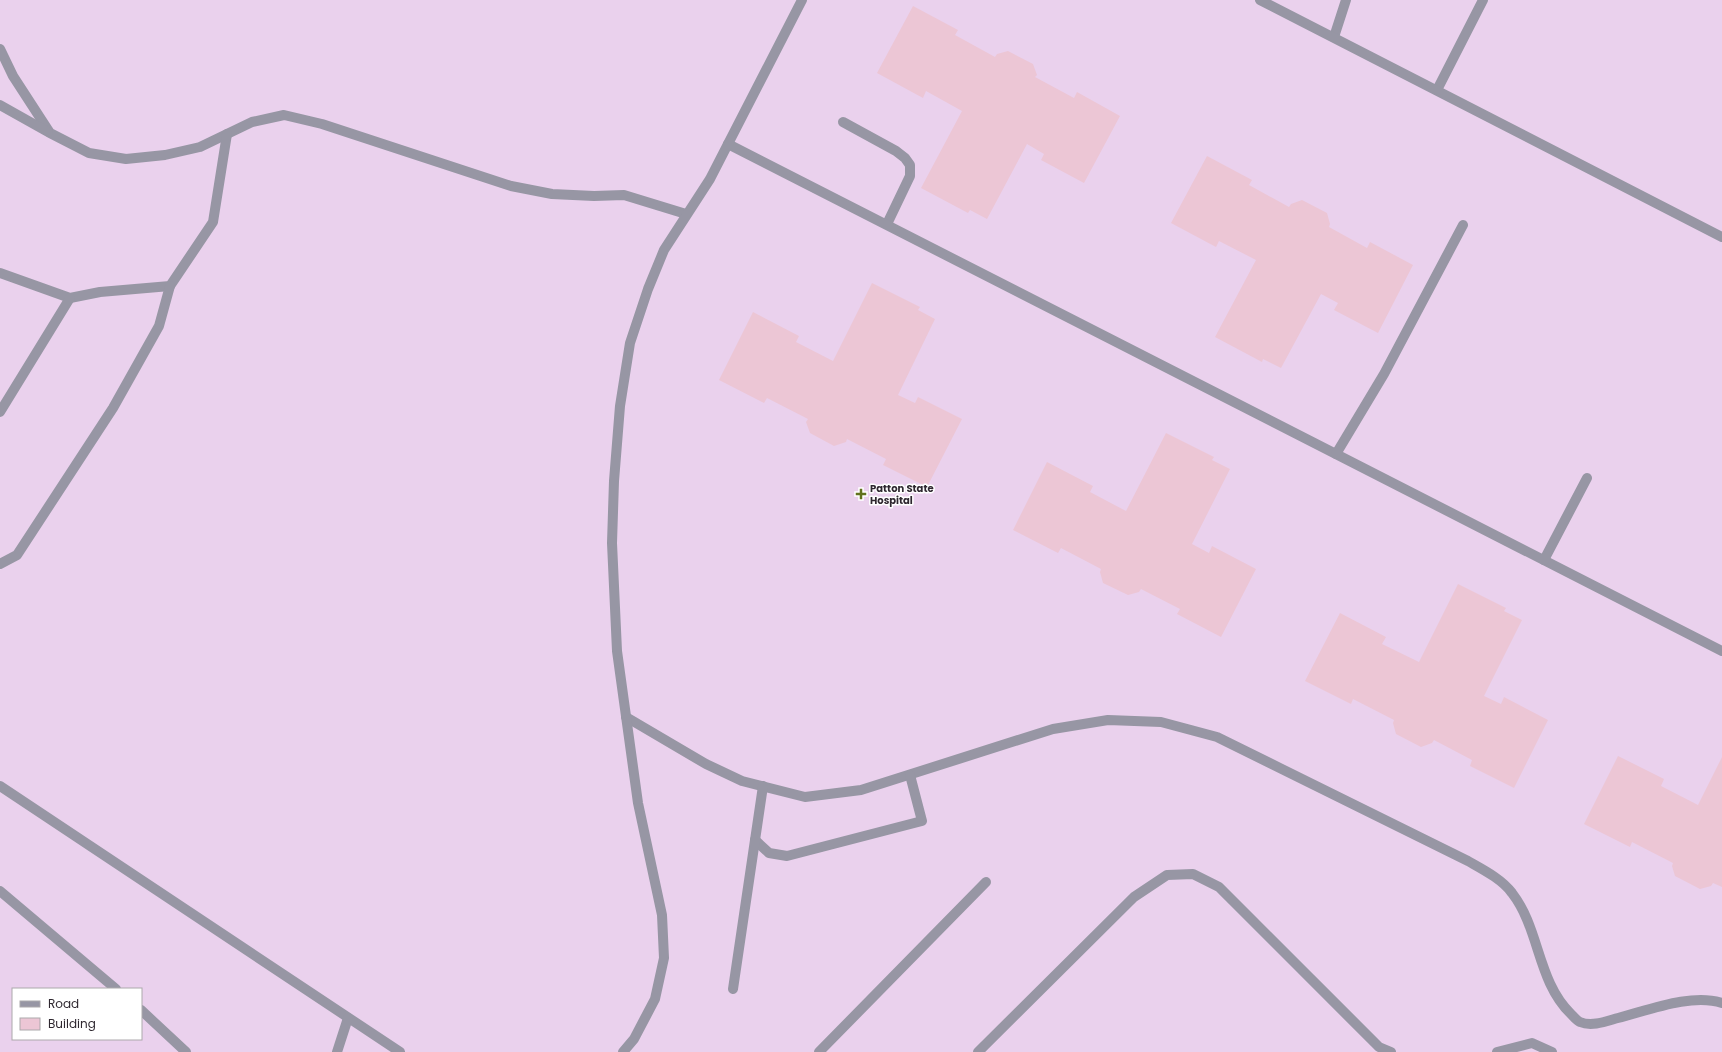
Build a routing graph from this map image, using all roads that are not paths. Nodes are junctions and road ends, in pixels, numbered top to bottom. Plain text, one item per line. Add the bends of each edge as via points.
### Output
1 (802, 0) edge
2 (1260, 0) edge
3 (1346, 0) edge
4 (1483, 0) edge
5 (1334, 37) junction
6 (0, 49) edge
7 (1437, 90) junction
8 (0, 105) edge
9 (843, 122) dead end
10 (50, 133) junction
11 (227, 134) junction
12 (728, 144) junction
13 (686, 214) junction
14 (887, 224) junction
15 (1463, 225) dead end
16 (1722, 237) edge
17 (0, 273) edge
18 (170, 286) junction
19 (70, 298) junction
20 (0, 412) edge
21 (1336, 454) junction
22 (1587, 478) dead end
23 (1544, 560) junction
24 (0, 564) edge
25 (1722, 651) edge
26 (626, 717) junction
27 (910, 774) junction
28 (0, 786) edge
29 (763, 786) junction
30 (754, 840) junction
31 (986, 882) dead end
32 (0, 891) edge
33 (115, 988) edge
34 (733, 989) dead end
35 (1722, 1003) edge
36 (142, 1011) edge
37 (348, 1018) junction
38 (186, 1052) edge
39 (337, 1052) edge
40 (400, 1052) edge
41 (623, 1052) edge
42 (819, 1052) edge
43 (978, 1052) edge
44 (1391, 1052) edge
45 (1497, 1052) edge
46 (1552, 1052) edge

1 - 12 street
2 - 5 street
3 - 5 street
4 - 7 street
5 - 7 street
6 - 10 street via 13,76
7 - 16 street
8 - 10 street
9 - 14 street via 896,151 910,166 910,176
10 - 11 street via 89,153 126,159 165,155 200,147
11 - 13 street via 252,122 284,115 322,124 511,186 552,194 624,195
11 - 18 street via 213,222
12 - 13 street via 710,179
12 - 14 street
13 - 26 street via 664,250 648,289 630,343 620,406 612,543 617,651
14 - 21 street
15 - 21 street via 1384,374
17 - 19 street
18 - 19 street via 100,292
18 - 24 street via 158,326 113,408 17,555
19 - 20 street
21 - 23 street
22 - 23 street
23 - 25 street
26 - 29 street via 706,764 742,781
26 - 41 street via 638,803 662,915 664,958 655,1000 634,1039
27 - 29 street via 860,790 805,797
27 - 30 street via 922,821 787,856 769,853
27 - 35 street via 1053,729 1108,720 1161,722 1217,737 1490,874 1511,892 1522,909 1541,965 1559,1003 1579,1022 1597,1024 1669,1004 1710,999
28 - 37 street
29 - 30 street
30 - 34 street
31 - 42 street
32 - 33 street
36 - 38 street
37 - 39 street
37 - 40 street
43 - 44 street via 1134,897 1167,875 1193,874 1219,887 1379,1047
45 - 46 street via 1532,1043

